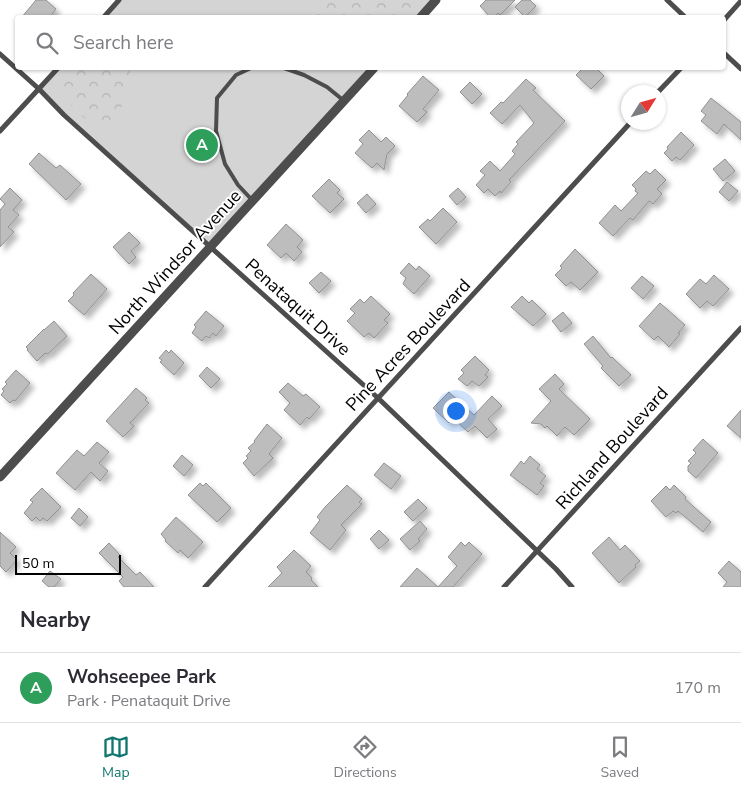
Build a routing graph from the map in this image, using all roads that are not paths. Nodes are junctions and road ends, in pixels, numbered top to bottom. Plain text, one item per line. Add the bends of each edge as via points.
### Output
1 (120, 0) edge
2 (436, 0) edge
3 (667, 0) edge
4 (741, 1) edge
5 (107, 15) edge
6 (423, 15) edge
7 (683, 15) edge
8 (726, 18) edge
9 (0, 54) edge
10 (726, 55) edge
11 (15, 67) edge
12 (741, 69) edge
13 (18, 70) edge
14 (56, 70) edge
15 (247, 70) edge
16 (290, 70) edge
17 (372, 70) edge
18 (679, 70) edge
19 (665, 85) edge
20 (39, 89) junction
21 (344, 101) junction
22 (624, 130) edge
23 (0, 131) edge
24 (253, 201) junction
25 (211, 247) junction
26 (741, 328) edge
27 (378, 398) junction
28 (0, 477) edge
29 (537, 551) junction
30 (205, 587) edge
31 (504, 587) edge
32 (572, 587) edge

1 - 5 street
2 - 6 street
3 - 7 street
4 - 8 street
9 - 11 street, Penataquit Drive
10 - 12 street
13 - 20 street, Penataquit Drive
14 - 20 street
15 - 24 lane via 236,75 217,98 216,132 225,164
16 - 21 lane via 327,87
17 - 21 street, North Windsor Avenue
18 - 19 street
20 - 23 street
20 - 25 street, Penataquit Drive
21 - 24 street, North Windsor Avenue
22 - 27 street, Pine Acres Boulevard
24 - 25 street, North Windsor Avenue
25 - 27 street, Penataquit Drive
25 - 28 street, North Windsor Avenue
26 - 29 street, Richland Boulevard
27 - 29 street, Penataquit Drive
27 - 30 street, Pine Acres Boulevard
29 - 31 street, Richland Boulevard
29 - 32 street, Penataquit Drive

